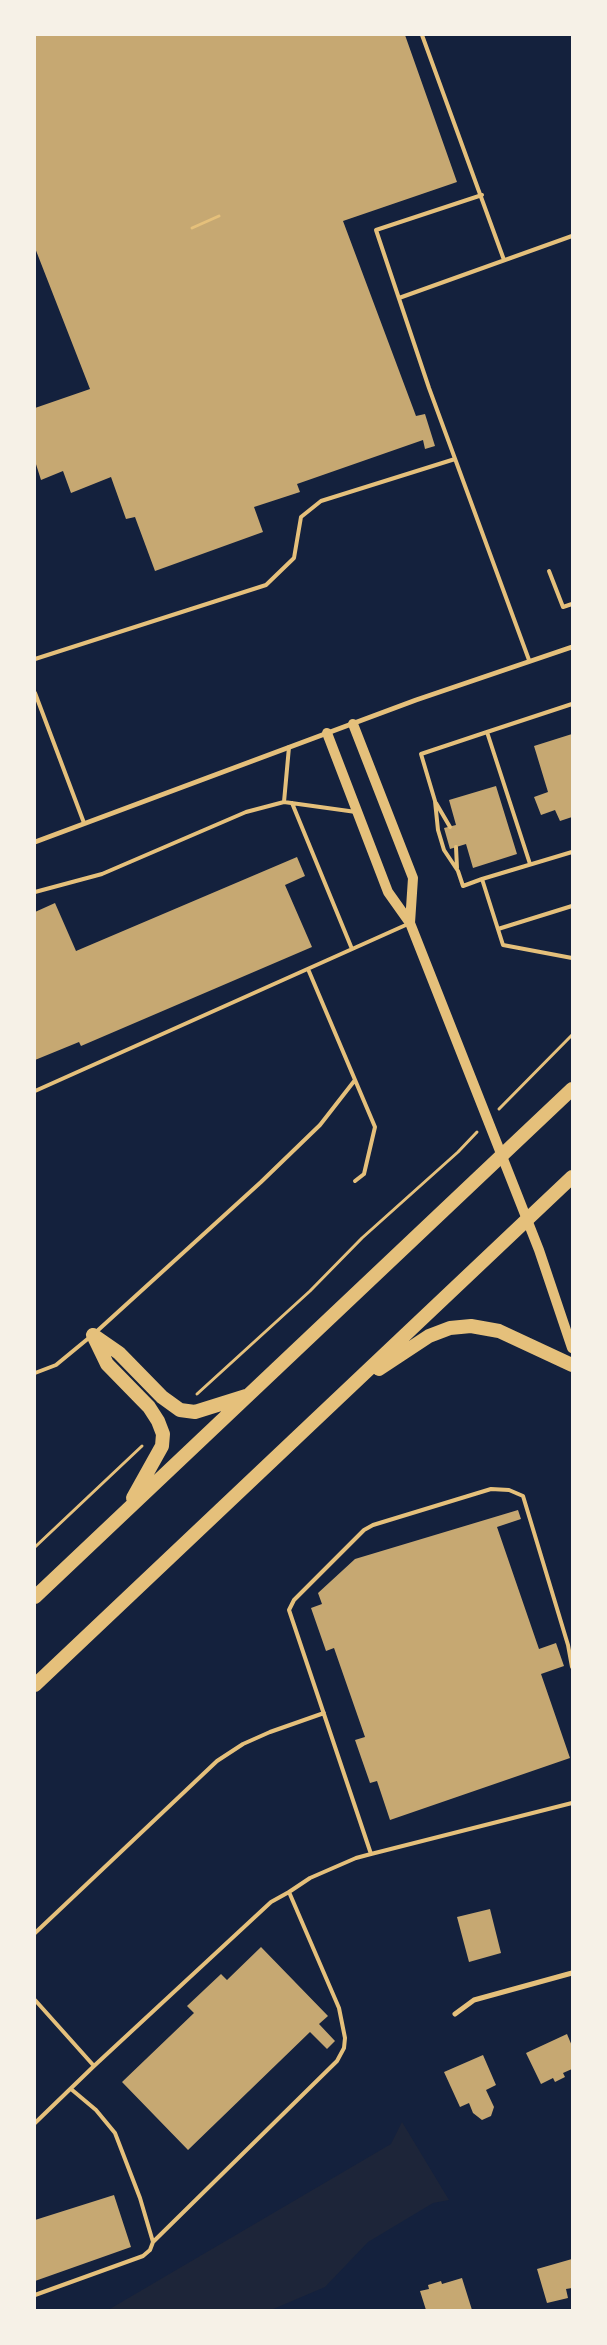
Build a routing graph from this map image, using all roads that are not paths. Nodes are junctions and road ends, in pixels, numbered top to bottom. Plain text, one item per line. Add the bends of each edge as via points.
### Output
1 (422, 35) edge
2 (482, 196) junction
3 (572, 236) edge
4 (504, 260) junction
5 (399, 298) junction
6 (455, 459) junction
7 (549, 571) dead end
8 (572, 604) edge
9 (572, 647) edge
10 (35, 659) edge
11 (529, 660) junction
12 (35, 693) edge
13 (572, 704) edge
14 (353, 724) junction
15 (487, 732) junction
16 (328, 734) junction
17 (289, 747) junction
18 (435, 801) junction
19 (284, 802) junction
20 (292, 803) junction
21 (358, 813) junction
22 (84, 822) junction
23 (450, 827) dead end
24 (35, 842) edge
25 (456, 847) dead end
26 (572, 852) edge
27 (530, 864) junction
28 (458, 871) junction
29 (482, 879) junction
30 (35, 892) edge
31 (572, 906) edge
32 (410, 923) junction
33 (498, 929) junction
34 (352, 949) junction
35 (572, 958) edge
36 (308, 969) junction
37 (355, 1080) junction
38 (572, 1089) edge
39 (35, 1091) edge
40 (501, 1156) junction
41 (572, 1177) edge
42 (355, 1181) dead end
43 (527, 1220) junction
44 (93, 1335) junction
45 (572, 1348) edge
46 (572, 1365) edge
47 (35, 1373) edge
48 (348, 1390) junction
49 (250, 1394) junction
50 (126, 1510) junction
51 (35, 1597) edge
52 (572, 1667) edge
53 (35, 1686) edge
54 (324, 1713) junction
55 (572, 1803) edge
56 (371, 1854) junction
57 (289, 1892) junction
58 (35, 1933) edge
59 (572, 1973) edge
60 (35, 2000) edge
61 (455, 2014) dead end
62 (94, 2066) junction
63 (71, 2088) junction
64 (35, 2123) edge
65 (153, 2242) junction
66 (35, 2295) edge

1 - 2 lane
2 - 4 lane
2 - 5 lane via 376,230
3 - 4 lane
4 - 5 lane
5 - 6 lane
6 - 10 lane via 321,501 301,517 294,558 266,585
6 - 11 lane
7 - 8 lane via 563,607
9 - 11 street
11 - 14 street
12 - 22 lane
13 - 15 lane
14 - 16 street
14 - 32 main road via 413,878
15 - 18 lane via 421,754
15 - 27 lane
16 - 17 street
16 - 21 main road
17 - 19 lane
17 - 22 street
18 - 23 lane
18 - 28 lane via 444,850
19 - 20 lane
19 - 30 lane via 246,812 102,874
20 - 21 lane
20 - 34 lane
21 - 32 main road via 388,892
22 - 24 street
25 - 28 lane
26 - 27 lane
27 - 29 lane
28 - 29 lane via 462,886
29 - 33 lane
31 - 33 lane
32 - 34 lane
32 - 40 main road
33 - 35 lane via 503,945
34 - 36 lane
36 - 37 lane
36 - 39 lane
37 - 42 lane via 375,1127 364,1174
37 - 44 lane via 320,1125
38 - 40 highway
40 - 43 main road
40 - 49 highway
41 - 43 highway
43 - 45 main road
43 - 48 highway
44 - 47 lane via 56,1365
44 - 49 highway via 119,1353 162,1397 180,1410 194,1412
44 - 50 highway via 107,1364 148,1407 163,1434 162,1446
46 - 48 highway via 499,1331 460,1326 429,1336
48 - 53 highway
49 - 50 highway
50 - 51 highway
52 - 54 lane via 523,1496 509,1490 491,1489 364,1530 294,1600 289,1610
54 - 56 lane
54 - 58 lane via 243,1744 217,1761
55 - 56 lane
56 - 57 lane via 310,1878
57 - 62 lane via 271,1902
57 - 65 lane via 339,2008 346,2038 344,2048 337,2061
59 - 61 street via 474,2000
60 - 62 lane
62 - 63 lane
63 - 64 lane
63 - 65 lane via 115,2133
65 - 66 lane via 143,2256

